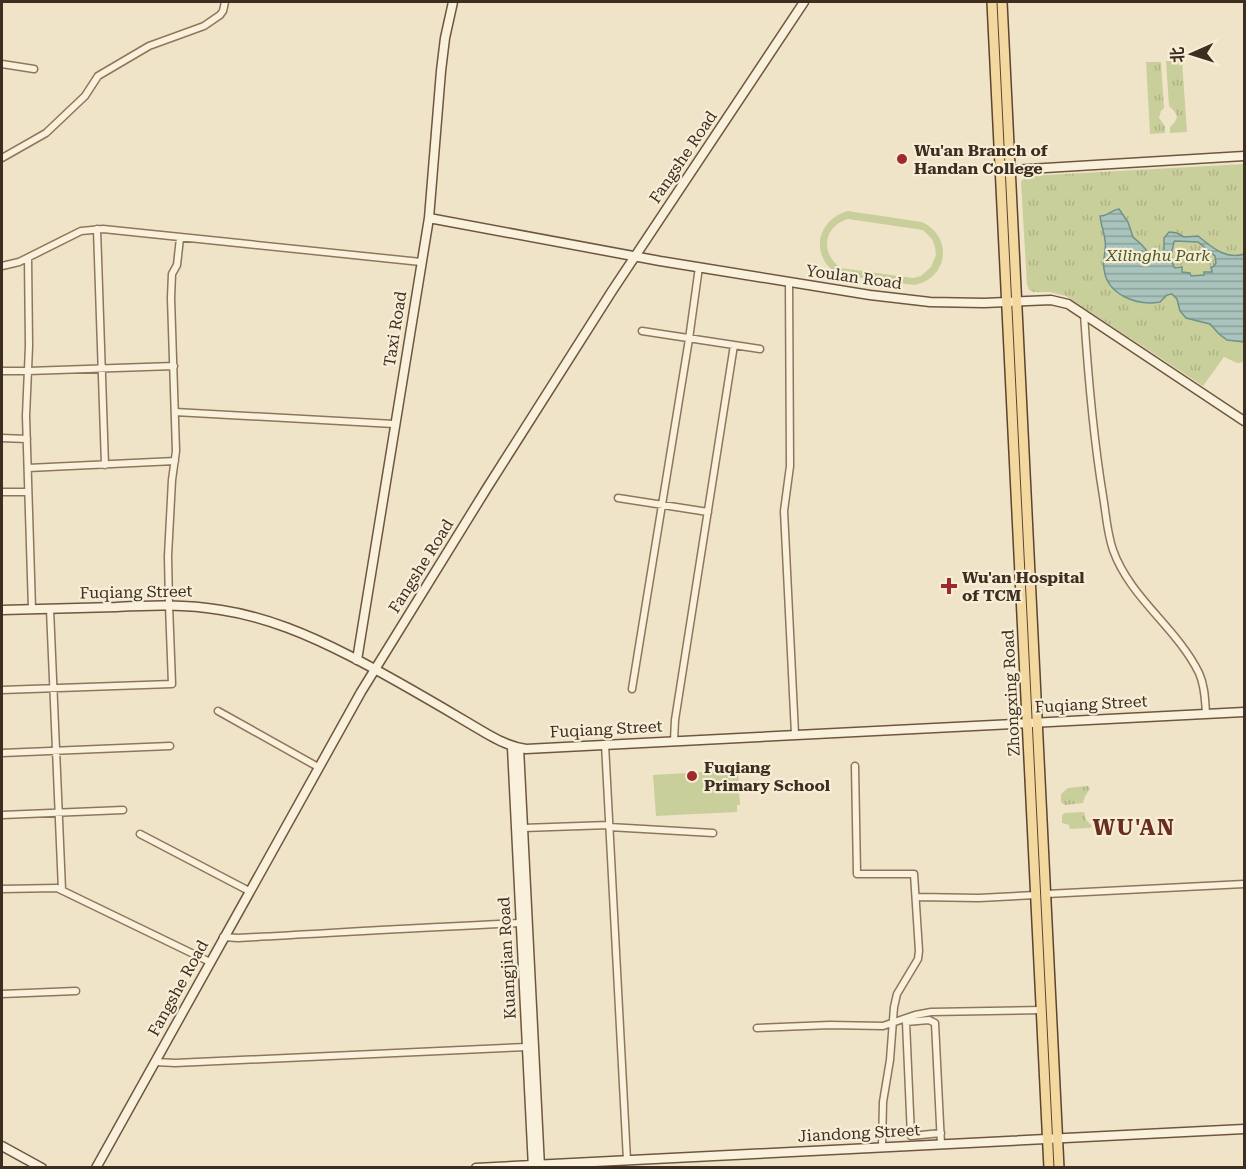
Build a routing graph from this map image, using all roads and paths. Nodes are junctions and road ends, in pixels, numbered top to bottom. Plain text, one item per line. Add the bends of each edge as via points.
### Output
1 (225, 2) edge
2 (453, 2) edge
3 (804, 2) edge
4 (992, 2) edge
5 (1002, 2) edge
6 (2, 64) edge
7 (34, 69) dead end
8 (1245, 156) edge
9 (2, 159) edge
10 (1010, 170) junction
11 (429, 218) junction
12 (97, 230) junction
13 (180, 238) junction
14 (635, 256) junction
15 (28, 258) junction
16 (421, 262) junction
17 (2, 266) edge
18 (699, 267) junction
19 (789, 282) junction
20 (1011, 302) junction
21 (1084, 315) junction
22 (642, 331) dead end
23 (689, 339) junction
24 (734, 345) junction
25 (760, 349) dead end
26 (174, 366) junction
27 (102, 369) junction
28 (2, 370) edge
29 (28, 371) junction
30 (175, 412) junction
31 (1245, 421) edge
32 (394, 424) junction
33 (2, 438) edge
34 (27, 439) junction
35 (175, 460) junction
36 (105, 465) junction
37 (27, 468) junction
38 (2, 492) edge
39 (28, 492) junction
40 (618, 498) dead end
41 (662, 505) junction
42 (708, 512) junction
43 (169, 605) junction
44 (32, 609) junction
45 (50, 609) junction
46 (2, 610) edge
47 (357, 660) junction
48 (375, 669) junction
49 (53, 688) junction
50 (632, 689) dead end
51 (2, 690) edge
52 (218, 711) dead end
53 (1245, 712) edge
54 (1206, 714) junction
55 (1033, 722) junction
56 (795, 734) junction
57 (674, 741) junction
58 (605, 744) junction
59 (170, 746) dead end
60 (516, 747) junction
61 (56, 750) junction
62 (2, 753) edge
63 (855, 766) dead end
64 (318, 767) junction
65 (123, 810) dead end
66 (58, 813) junction
67 (2, 815) edge
68 (609, 826) junction
69 (523, 828) junction
70 (713, 833) dead end
71 (140, 834) dead end
72 (1245, 884) edge
73 (2, 889) edge
74 (62, 890) junction
75 (249, 891) junction
76 (1041, 894) junction
77 (916, 897) junction
78 (521, 923) junction
79 (223, 937) junction
80 (210, 962) junction
81 (76, 992) dead end
82 (2, 994) edge
83 (1042, 1010) junction
84 (893, 1023) junction
85 (757, 1029) dead end
86 (527, 1047) junction
87 (155, 1062) junction
88 (1245, 1129) edge
89 (941, 1133) junction
90 (1053, 1138) junction
91 (941, 1144) junction
92 (2, 1146) edge
93 (882, 1147) junction
94 (627, 1160) junction
95 (648, 1163) edge
96 (536, 1166) edge
97 (42, 1167) edge
98 (96, 1167) edge
99 (476, 1167) edge
100 (1049, 1167) edge
101 (1059, 1167) edge

1 - 9 street via 224,11 204,26 149,46 98,76 85,96 46,133
2 - 11 street, Taxi Road via 441,71
3 - 14 street, Fangshe Road
4 - 20 main road, Zhongxing Road
5 - 10 main road, Zhongxing Road
6 - 7 street
8 - 10 street
10 - 20 main road, Zhongxing Road
11 - 14 street, Youlan Road
11 - 16 street, Taxi Road
12 - 13 street
12 - 15 street via 81,231
12 - 27 street
13 - 16 street
13 - 26 street via 172,274
14 - 18 street, Youlan Road
14 - 48 street, Fangshe Road
15 - 17 street
15 - 29 street
16 - 32 street, Taxi Road
18 - 19 street, Youlan Road
18 - 23 street
19 - 20 street, Youlan Road via 930,302
19 - 56 street via 790,466 784,511
20 - 21 street, Youlan Road via 1058,300
20 - 55 main road, Zhongxing Road
21 - 31 street, Youlan Road
21 - 54 street via 1092,412 1113,551 1130,583 1175,636 1198,673
22 - 23 street
23 - 24 street
23 - 41 street
24 - 25 street
24 - 42 street
26 - 27 street
26 - 30 street
27 - 29 street
27 - 36 street
28 - 29 street
29 - 34 street
30 - 32 street
30 - 35 street
32 - 47 street, Taxi Road
33 - 34 street
34 - 37 street
35 - 36 street
35 - 43 street via 168,556
36 - 37 street
37 - 39 street
38 - 39 street
39 - 44 street
40 - 41 street
41 - 42 street
41 - 50 street
42 - 57 street
43 - 45 street, Fuqiang Street
43 - 47 street, Fuqiang Street via 264,619
43 - 49 street via 172,684
44 - 45 street, Fuqiang Street
44 - 46 street, Fuqiang Street
45 - 49 street
47 - 48 street, Fuqiang Street
48 - 60 street, Fuqiang Street
48 - 64 street, Fangshe Road
49 - 51 street
49 - 61 street
52 - 64 street
53 - 54 street, Fuqiang Street
54 - 55 street, Fuqiang Street
55 - 56 street, Fuqiang Street
55 - 76 main road, Zhongxing Road
56 - 57 street, Fuqiang Street
57 - 58 street, Fuqiang Street
58 - 60 street, Fuqiang Street
58 - 68 street
59 - 61 street
60 - 69 street, Kuangjian Road
60 - 78 street, Kuangjian Road
61 - 62 street
61 - 66 street
63 - 77 street via 857,874 914,874
64 - 75 street, Fangshe Road
65 - 66 street
66 - 67 street
66 - 74 street
68 - 69 street
68 - 70 street
68 - 94 street
69 - 96 street, Kuangjian Road
71 - 75 street
72 - 76 street
73 - 74 street
74 - 80 street
75 - 79 street, Fangshe Road
76 - 77 street
76 - 83 main road, Zhongxing Road
76 - 90 main road, Zhongxing Road
77 - 84 street via 918,959 897,994
78 - 79 street
78 - 86 street, Kuangjian Road
79 - 80 street, Fangshe Road
80 - 87 street, Fangshe Road
81 - 82 street
83 - 84 street via 931,1012
83 - 90 main road, Zhongxing Road
84 - 85 street via 877,1027
84 - 93 street
86 - 87 street
86 - 96 street, Kuangjian Road
87 - 98 street, Fangshe Road
88 - 90 street, Jiandong Street
89 - 89 street via 935,1023 906,1023 911,1136
89 - 91 street
90 - 91 street, Jiandong Street
90 - 100 main road, Zhongxing Road
90 - 101 main road, Zhongxing Road
91 - 93 street, Jiandong Street
92 - 97 street
93 - 95 street, Jiandong Street
94 - 95 street, Jiandong Street
94 - 96 street, Jiandong Street
96 - 99 street, Jiandong Street

